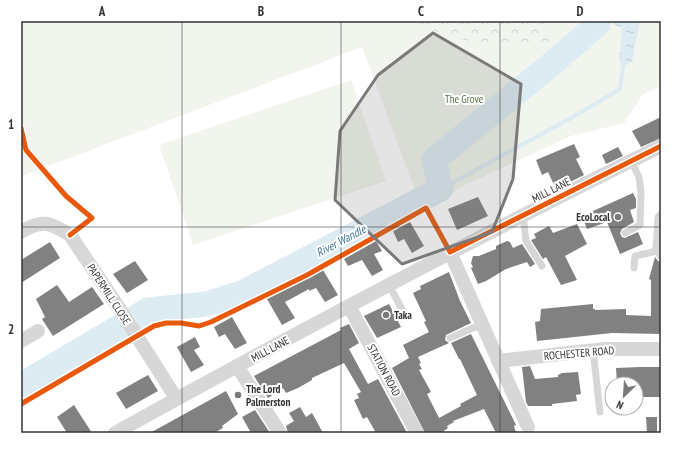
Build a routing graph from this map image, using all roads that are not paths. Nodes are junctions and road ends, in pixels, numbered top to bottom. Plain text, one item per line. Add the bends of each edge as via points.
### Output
1 (661, 146) edge
2 (631, 161) junction
3 (426, 208) dead end
4 (661, 214) edge
5 (523, 215) junction
6 (21, 232) edge
7 (625, 233) dead end
8 (450, 252) junction
9 (659, 254) edge
10 (542, 266) dead end
11 (634, 268) dead end
12 (389, 285) junction
13 (349, 306) junction
14 (405, 315) dead end
15 (482, 324) junction
16 (38, 331) dead end
17 (450, 338) dead end
18 (21, 341) edge
19 (661, 349) edge
20 (594, 350) junction
21 (498, 361) junction
22 (237, 366) junction
23 (176, 398) junction
24 (600, 412) dead end
25 (131, 430) edge
26 (529, 430) edge
27 (115, 433) edge
28 (280, 433) edge
29 (417, 433) edge

1 - 2 street, MILL LANE
2 - 5 street, MILL LANE
2 - 7 lane via 639,177 640,225
3 - 8 lane
4 - 9 lane via 658,217 656,249
5 - 8 street, MILL LANE
5 - 10 lane via 526,241
6 - 23 street, PAPERMILL CLOSE via 32,225 44,223 70,235 120,308
8 - 12 street, MILL LANE
8 - 15 street
9 - 11 lane via 635,256
12 - 13 street, MILL LANE
12 - 14 lane
13 - 22 street, MILL LANE
13 - 29 street, STATION ROAD
15 - 17 lane
15 - 21 street
16 - 18 street
19 - 20 street, ROCHESTER ROAD
20 - 21 street, ROCHESTER ROAD
20 - 24 lane
21 - 26 street
22 - 23 street, MILL LANE
22 - 28 street
23 - 25 street, MILL LANE
25 - 27 street, MILL LANE

